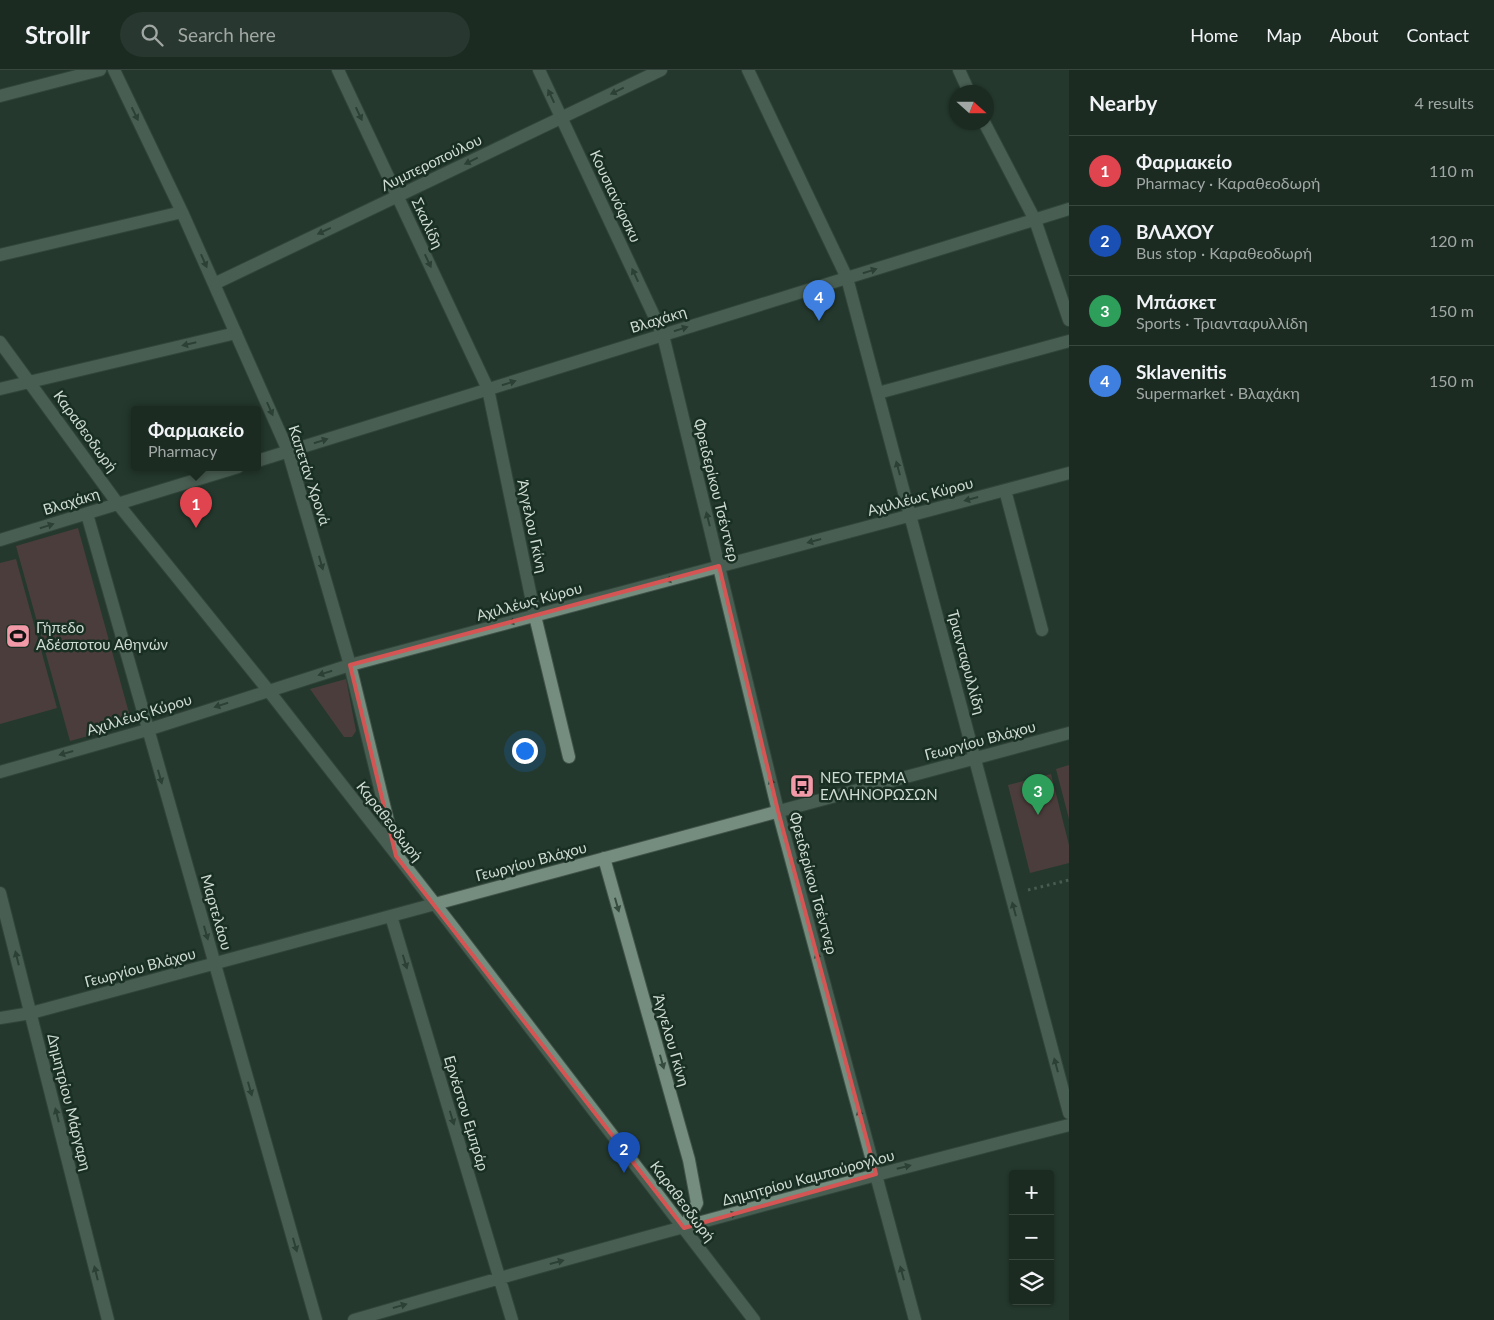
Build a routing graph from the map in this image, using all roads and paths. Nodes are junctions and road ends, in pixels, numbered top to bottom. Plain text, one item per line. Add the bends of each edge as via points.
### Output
1 (100, 70) edge
2 (114, 70) edge
3 (338, 70) edge
4 (539, 70) edge
5 (661, 70) edge
6 (748, 70) edge
7 (959, 70) edge
8 (966, 85) edge
9 (0, 96) edge
10 (561, 118) junction
11 (988, 130) edge
12 (398, 196) junction
13 (1069, 209) edge
14 (182, 212) junction
15 (1035, 220) junction
16 (0, 255) edge
17 (847, 278) junction
18 (214, 284) junction
19 (1069, 320) edge
20 (236, 334) junction
21 (662, 335) junction
22 (1069, 341) edge
23 (0, 342) edge
24 (30, 381) junction
25 (0, 389) edge
26 (488, 389) junction
27 (878, 393) junction
28 (288, 451) junction
29 (261, 460) edge
30 (225, 471) edge
31 (1069, 473) edge
32 (1006, 490) junction
33 (118, 504) junction
34 (87, 514) junction
35 (911, 515) junction
36 (0, 540) edge
37 (719, 566) junction
38 (535, 616) junction
39 (1042, 630) dead end
40 (350, 665) junction
41 (268, 690) junction
42 (147, 730) junction
43 (1069, 733) edge
44 (569, 757) dead end
45 (976, 758) junction
46 (0, 772) edge
47 (778, 811) junction
48 (396, 856) junction
49 (604, 858) junction
50 (1069, 880) edge
51 (0, 893) edge
52 (1010, 895) junction
53 (433, 904) junction
54 (391, 916) junction
55 (214, 964) junction
56 (31, 1013) junction
57 (0, 1018) edge
58 (1069, 1112) edge
59 (1069, 1125) edge
60 (876, 1174) junction
61 (684, 1228) junction
62 (500, 1277) junction
63 (108, 1320) edge
64 (316, 1320) edge
65 (354, 1320) edge
66 (512, 1320) edge
67 (754, 1320) edge
68 (915, 1320) edge

1 - 9 street
2 -> 14 street, Καπετάν Χρονά
3 -> 12 street, Σκαλίδη
10 -> 4 street, Κουσιανόφσκυ
5 -> 10 street, Λυμπεροπούλου
6 - 17 street, Τριανταφυλλίδη
7 - 8 street
10 -> 12 street, Λυμπεροπούλου
21 -> 10 street, Κουσιανόφσκυ
11 - 15 street
12 -> 18 street, Λυμπεροπούλου
12 -> 26 street, Σκαλίδη
13 - 15 street, Βλαχάκη
14 - 16 street
14 -> 18 street, Καπετάν Χρονά
17 -> 15 street, Βλαχάκη
15 - 19 street
21 -> 17 street, Βλαχάκη
17 - 27 street, Τριανταφυλλίδη
18 - 20 street, Καπετάν Χρονά
20 -> 24 street
20 -> 28 street, Καπετάν Χρονά
26 -> 21 street, Βλαχάκη
37 -> 21 street, Φρειδερίκου Τσέντνερ
22 - 27 street
23 - 24 street, Καραθεοδωρή
24 - 25 street
24 - 33 street, Καραθεοδωρή
28 -> 26 street, Βλαχάκη
26 - 38 street, Άγγελου Γκίνη
35 -> 27 street, Τριανταφυλλίδη
28 - 29 street, Βλαχάκη
28 -> 40 street, Καπετάν Χρονά
30 - 33 street, Βλαχάκη
31 - 32 street, Αχιλλέως Κύρου
32 -> 35 street, Αχιλλέως Κύρου
32 - 39 street
33 - 34 street, Βλαχάκη
33 - 41 street, Καραθεοδωρή
36 -> 34 street, Βλαχάκη
34 - 42 street, Μαρτελάου
35 -> 37 street, Αχιλλέως Κύρου
35 - 45 street, Τριανταφυλλίδη
37 -> 38 street, Αχιλλέως Κύρου
47 -> 37 street, Φρειδερίκου Τσέντνερ
38 -> 40 street, Αχιλλέως Κύρου
38 - 44 street, Άγγελου Γκίνη
40 -> 41 street, Αχιλλέως Κύρου
40 - 48 street, Καπετάν Χρονά
41 -> 42 street, Αχιλλέως Κύρου
41 - 48 street, Καραθεοδωρή
42 -> 46 street, Αχιλλέως Κύρου
42 -> 55 street, Μαρτελάου
43 - 45 street, Γεωργίου Βλάχου
45 - 47 street, Γεωργίου Βλάχου
45 - 52 street, Τριανταφυλλίδη
47 - 49 street, Γεωργίου Βλάχου
60 -> 47 street, Φρειδερίκου Τσέντνερ
48 - 53 street, Καραθεοδωρή
49 - 53 street, Γεωργίου Βλάχου
49 -> 61 street, Άγγελου Γκίνη via 689,1160 697,1203
50 - 52 path
56 -> 51 street, Δημητρίου Μάργαρη
58 -> 52 street, Τριανταφυλλίδη
53 - 54 street, Γεωργίου Βλάχου
53 - 61 street, Καραθεοδωρή
54 - 55 street, Γεωργίου Βλάχου
54 -> 62 street, Ερνέστου Εμπράρ
55 - 56 street, Γεωργίου Βλάχου
55 -> 64 street, Μαρτελάου
56 - 57 street, Γεωργίου Βλάχου
63 -> 56 street, Δημητρίου Μάργαρη
60 -> 59 street, Δημητρίου Καμπούρογλου
61 -> 60 street, Δημητρίου Καμπούρογλου
68 -> 60 street, Φρειδερίκου Τσέντνερ
62 -> 61 street, Δημητρίου Καμπούρογλου
61 - 67 street, Καραθεοδωρή
65 -> 62 street, Δημητρίου Καμπούρογλου
62 - 66 street, Ερνέστου Εμπράρ

